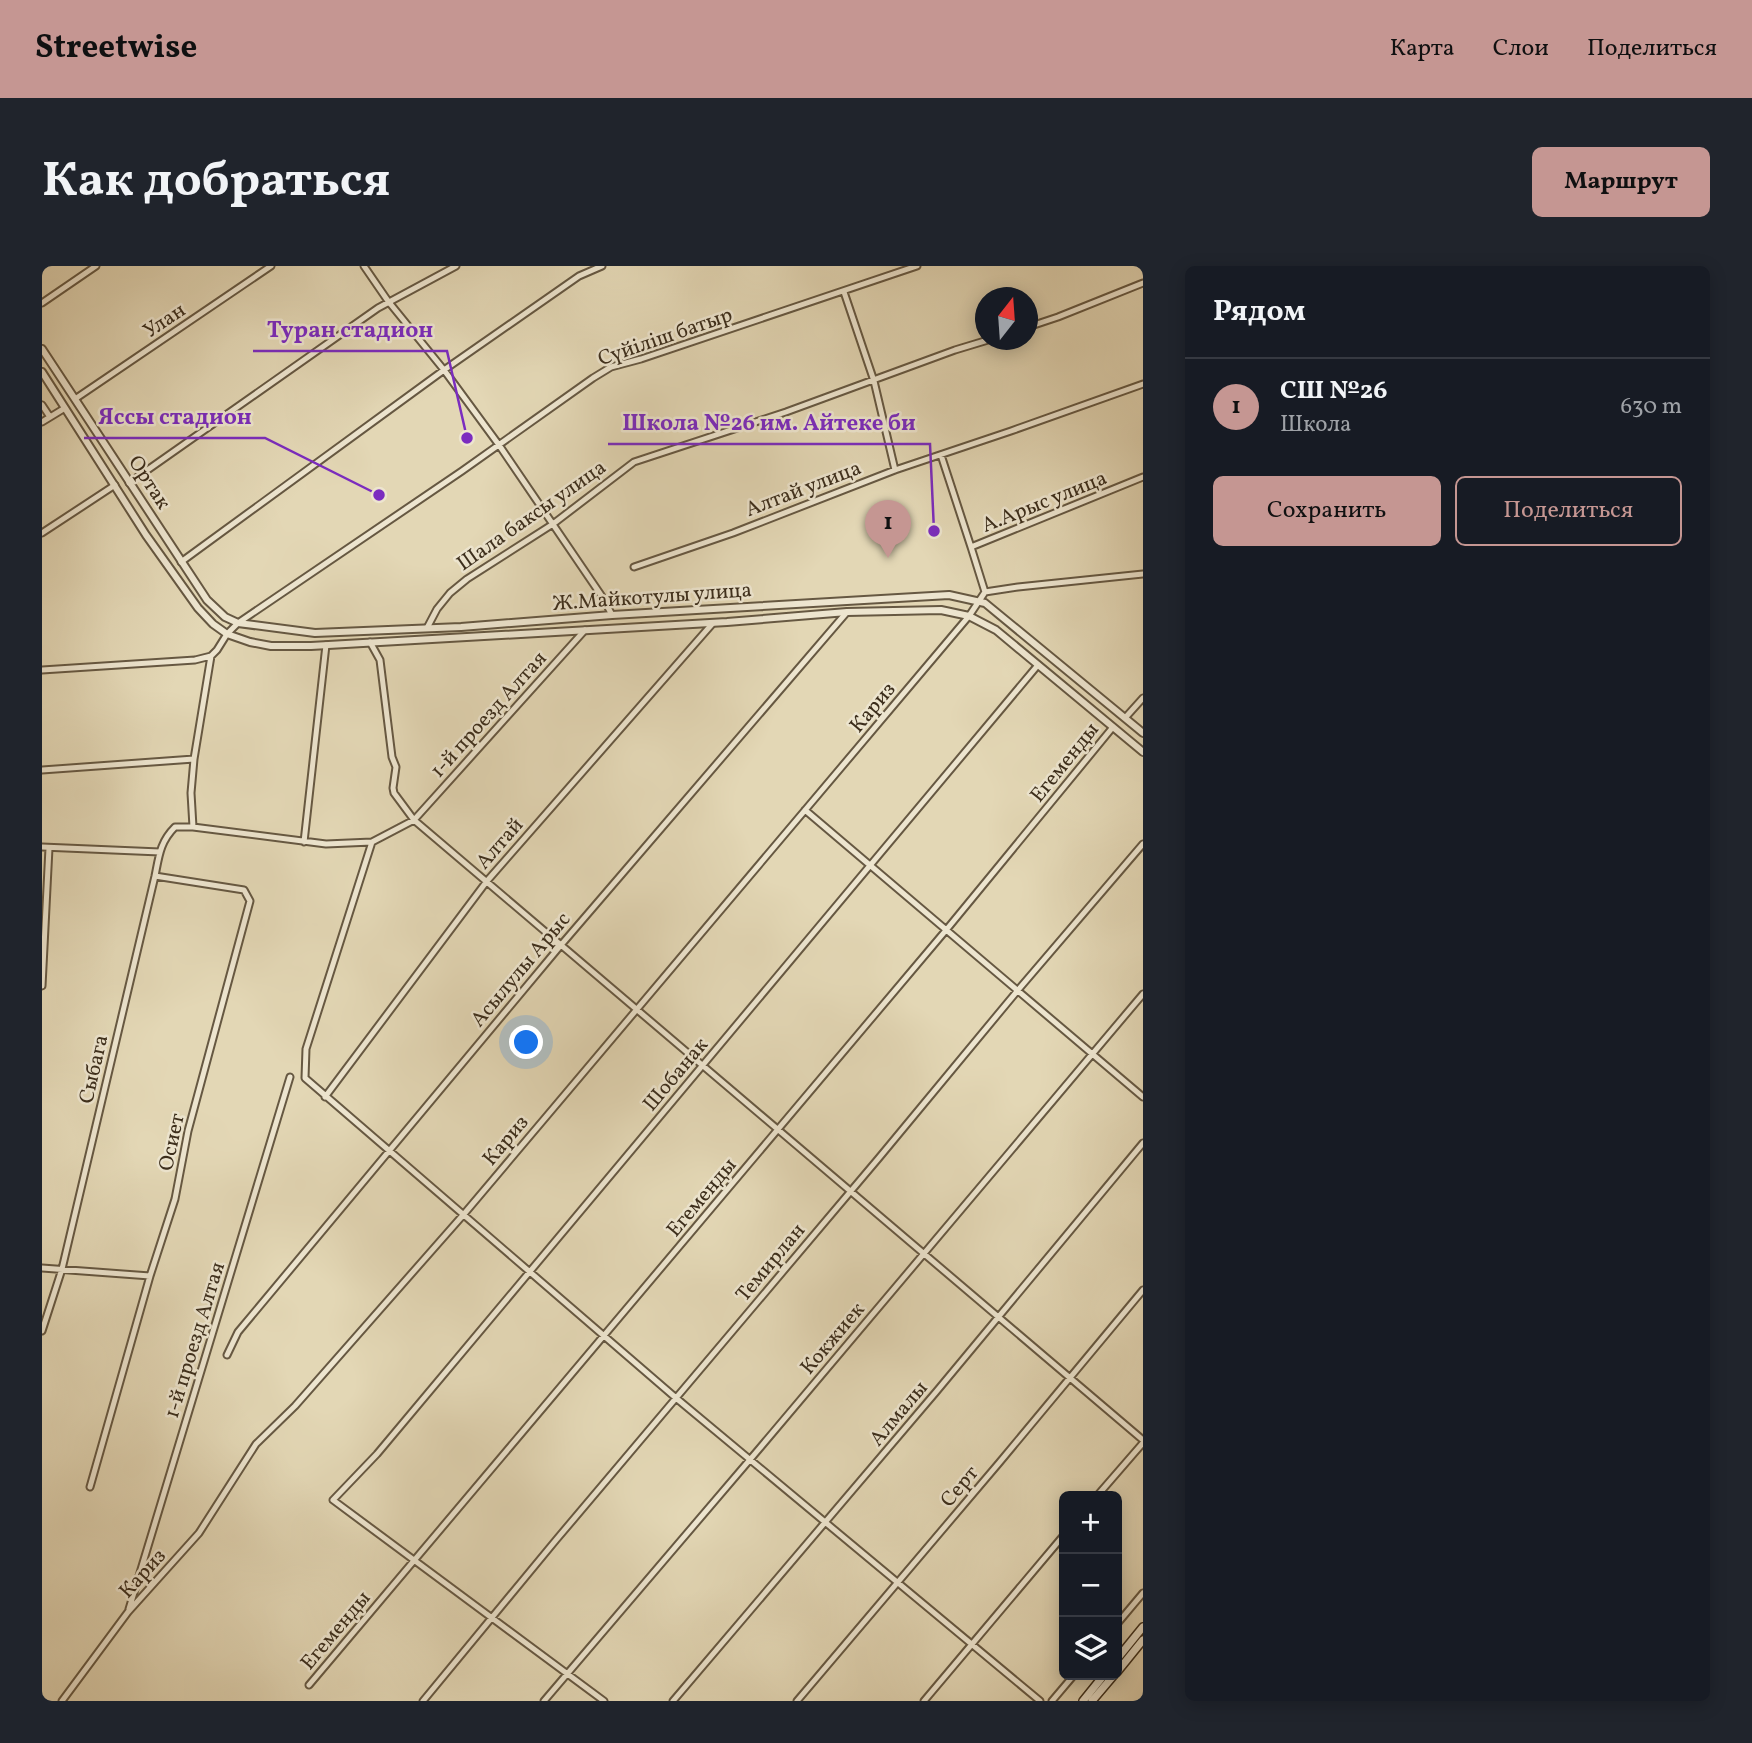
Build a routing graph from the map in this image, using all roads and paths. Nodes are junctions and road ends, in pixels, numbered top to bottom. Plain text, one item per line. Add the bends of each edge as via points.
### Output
1 (96, 266) edge
2 (271, 266) edge
3 (364, 266) edge
4 (456, 266) edge
5 (602, 266) edge
6 (917, 266) edge
7 (1143, 283) edge
8 (844, 292) junction
9 (388, 301) junction
10 (42, 303) edge
11 (1038, 323) edge
12 (975, 344) edge
13 (42, 349) edge
14 (444, 370) junction
15 (42, 372) edge
16 (874, 381) junction
17 (1143, 384) edge
18 (75, 399) junction
19 (42, 405) edge
20 (65, 408) junction
21 (50, 417) junction
22 (42, 422) edge
23 (499, 445) junction
24 (941, 455) junction
25 (895, 470) junction
26 (1143, 477) edge
27 (129, 483) junction
28 (115, 485) junction
29 (553, 524) junction
30 (42, 533) edge
31 (971, 547) junction
32 (181, 562) junction
33 (634, 567) dead end
34 (1143, 574) edge
35 (985, 592) junction
36 (980, 602) junction
37 (847, 612) junction
38 (612, 615) junction
39 (969, 616) junction
40 (526, 622) junction
41 (238, 623) junction
42 (713, 623) junction
43 (427, 628) junction
44 (585, 630) junction
45 (227, 634) junction
46 (526, 634) junction
47 (370, 642) junction
48 (326, 645) junction
49 (211, 656) junction
50 (1038, 665) junction
51 (42, 670) edge
52 (1143, 698) edge
53 (1125, 718) junction
54 (1113, 727) junction
55 (1143, 733) edge
56 (1143, 752) edge
57 (194, 759) junction
58 (42, 770) edge
59 (805, 810) junction
60 (414, 820) junction
61 (193, 827) junction
62 (304, 842) junction
63 (372, 842) junction
64 (1143, 844) edge
65 (46, 847) edge
66 (160, 852) junction
67 (871, 865) junction
68 (155, 876) junction
69 (487, 881) junction
70 (947, 929) junction
71 (561, 945) junction
72 (42, 986) edge
73 (1018, 990) junction
74 (1143, 995) edge
75 (636, 1009) junction
76 (1092, 1054) junction
77 (703, 1066) junction
78 (290, 1077) dead end
79 (324, 1097) junction
80 (1143, 1097) edge
81 (778, 1130) junction
82 (1143, 1143) edge
83 (388, 1151) junction
84 (850, 1192) junction
85 (464, 1214) junction
86 (924, 1254) junction
87 (42, 1268) edge
88 (62, 1269) junction
89 (530, 1272) junction
90 (150, 1276) junction
91 (1143, 1290) edge
92 (999, 1317) junction
93 (42, 1331) edge
94 (604, 1336) junction
95 (227, 1355) dead end
96 (1070, 1378) junction
97 (676, 1398) junction
98 (1143, 1441) edge
99 (750, 1460) junction
100 (90, 1487) dead end
101 (1101, 1491) edge
102 (825, 1522) junction
103 (1059, 1541) edge
104 (415, 1559) junction
105 (898, 1583) junction
106 (1143, 1593) edge
107 (128, 1612) junction
108 (492, 1617) junction
109 (1122, 1618) edge
110 (1143, 1627) edge
111 (1143, 1640) edge
112 (972, 1644) junction
113 (1122, 1653) edge
114 (1122, 1665) edge
115 (567, 1673) junction
116 (1070, 1680) edge
117 (1100, 1680) edge
118 (1109, 1680) edge
119 (309, 1685) dead end
120 (62, 1701) edge
121 (423, 1701) edge
122 (544, 1701) edge
123 (604, 1701) edge
124 (673, 1701) edge
125 (797, 1701) edge
126 (924, 1701) edge
127 (1040, 1701) edge
128 (1052, 1701) edge
129 (1083, 1701) edge
130 (1092, 1701) edge

1 - 10 street
2 - 18 street, Улан
3 - 9 street
4 - 9 street
5 - 14 street via 579,276
6 - 8 street, Сүйіліш батыр
7 - 11 street
8 - 16 street
8 - 23 street, Сүйіліш батыр via 611,367
9 - 14 street
9 - 27 street
12 - 16 street, Шала баксы улица
13 - 18 street, Ортак
14 - 23 street
14 - 32 street
15 - 20 street, Ортак
16 - 25 street
16 - 29 street, Шала баксы улица via 634,462
17 - 24 street, Алтай улица
18 - 27 street, Ортак
19 - 21 street
20 - 21 street
20 - 28 street, Ортак
21 - 22 street
23 - 29 street
23 - 41 street, Сүйіліш батыр
24 - 25 street, Алтай улица
24 - 31 street
25 - 33 street, Алтай улица
26 - 31 street, А.Арыс улица
27 - 32 street, Ортак
28 - 30 street
28 - 45 street, Ортак via 198,608
29 - 38 street
29 - 43 street, Шала баксы улица via 450,593
31 - 35 street, А.Арыс улица
32 - 41 street, Ортак via 207,600
34 - 35 street
35 - 36 street
36 - 38 street, Ж.Майкотулы улица via 949,595
36 - 39 street, Кариз
36 - 53 street, Ж.Майкотулы улица
37 - 39 street, Ж.Майкотулы улица via 941,610
37 - 42 street, Ж.Майкотулы улица
37 - 71 street, Асылулы Арыс
38 - 40 street, Ж.Майкотулы улица
39 - 50 street, Ж.Майкотулы улица via 996,630
39 - 59 street, Кариз
40 - 43 street, Ж.Майкотулы улица
40 - 46 street
41 - 43 street, Ж.Майкотулы улица via 315,633
41 - 45 street, Сүйіліш батыр
42 - 44 street, Ж.Майкотулы улица
42 - 69 street, Алтай
44 - 46 street, Ж.Майкотулы улица
44 - 60 street, 1-й проезд Алтая
45 - 48 street, Ж.Майкотулы улица via 271,646
45 - 49 street, Сүйіліш батыр
46 - 47 street, Ж.Майкотулы улица
47 - 48 street, Ж.Майкотулы улица
47 - 60 street via 380,660 396,767 394,793
48 - 62 street
49 - 51 street
49 - 57 street
50 - 54 street, Ж.Майкотулы улица
50 - 67 street, Шобанак
52 - 53 street, Егеменды
53 - 55 street, Ж.Майкотулы улица
54 - 56 street, Ж.Майкотулы улица
54 - 70 street, Егеменды
57 - 58 street
57 - 61 street
59 - 67 street
59 - 75 street, Кариз
60 - 63 street
60 - 69 street
61 - 62 street
61 - 66 street via 175,827
62 - 63 street
63 - 79 street via 306,1049 305,1078
64 - 73 street, Темирлан
65 - 66 street
65 - 72 street
66 - 68 street, Сыбага
67 - 70 street
67 - 77 street, Шобанак
68 - 88 street, Сыбага
68 - 90 street, Осиет via 244,890 250,901 188,1131 175,1199
69 - 71 street
69 - 79 street, Алтай
70 - 73 street
70 - 81 street, Егеменды
71 - 75 street
71 - 83 street, Асылулы Арыс
73 - 76 street
73 - 84 street, Темирлан
74 - 76 street, Кокжиек
75 - 77 street
75 - 85 street, Кариз
76 - 80 street
76 - 86 street, Кокжиек
77 - 81 street
77 - 89 street, Шобанак
78 - 107 street, 1-й проезд Алтая
79 - 83 street
81 - 84 street
81 - 94 street, Егеменды
82 - 92 street, Алмалы
83 - 85 street
83 - 95 street, Асылулы Арыс via 238,1332
84 - 86 street
84 - 97 street, Темирлан
85 - 89 street
85 - 107 street, Кариз via 256,1444 199,1533
86 - 92 street
86 - 99 street, Кокжиек
87 - 88 street
88 - 90 street
88 - 93 street, Сыбага
89 - 94 street
89 - 104 street, Шобанак via 333,1500
90 - 100 street, Осиет
91 - 96 street, Серт
92 - 96 street
92 - 102 street, Алмалы
94 - 97 street
94 - 104 street, Егеменды
96 - 98 street
96 - 105 street, Серт
97 - 99 street
97 - 108 street, Темирлан
98 - 101 street
99 - 102 street
99 - 115 street, Кокжиек
102 - 105 street
102 - 124 street, Алмалы
103 - 112 street
104 - 108 street
104 - 119 street, Егеменды
105 - 112 street
105 - 125 street, Серт
106 - 109 street
107 - 120 street, Кариз
108 - 115 street
108 - 121 street, Темирлан
110 - 113 main road
111 - 114 main road
112 - 126 street
112 - 127 street
115 - 122 street, Кокжиек
115 - 123 street
116 - 128 street
117 - 129 main road
118 - 130 main road

